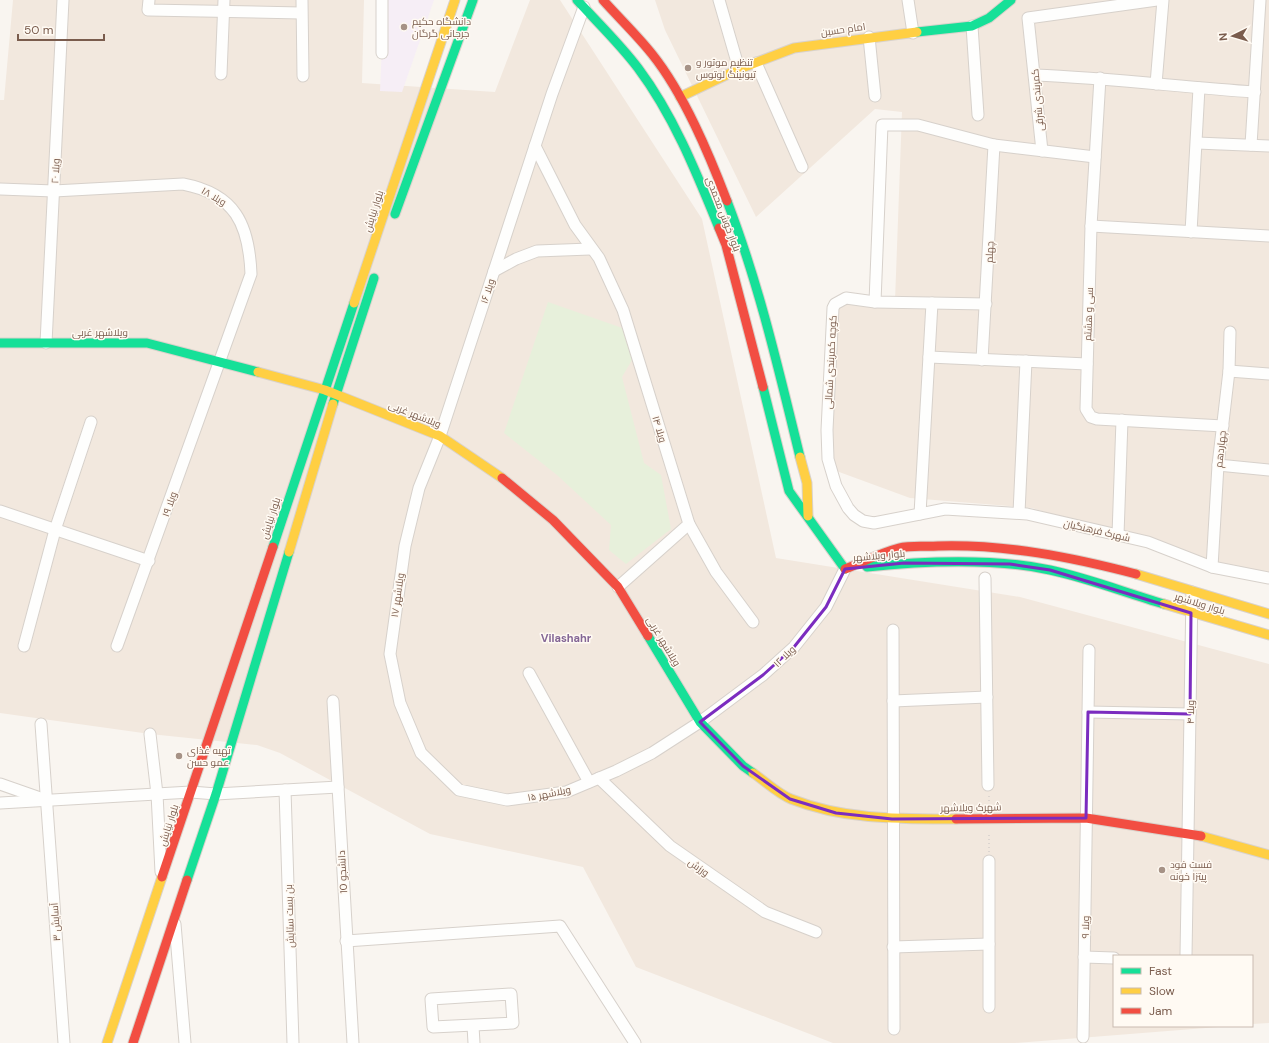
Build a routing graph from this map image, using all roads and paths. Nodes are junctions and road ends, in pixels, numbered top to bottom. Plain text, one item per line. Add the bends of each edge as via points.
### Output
1 (63, 0) edge
2 (149, 0) edge
3 (302, 0) edge
4 (382, 0) edge
5 (455, 0) edge
6 (473, 0) edge
7 (603, 0) edge
8 (719, 0) edge
9 (908, 0) edge
10 (1011, 0) edge
11 (1157, 0) edge
12 (1163, 0) edge
13 (1260, 0) edge
14 (580, 3) edge
15 (224, 6) edge
16 (301, 12) junction
17 (972, 26) junction
18 (913, 33) junction
19 (869, 36) junction
20 (382, 53) dead end
21 (756, 63) junction
22 (738, 70) junction
23 (221, 74) dead end
24 (1035, 75) junction
25 (303, 76) dead end
26 (1100, 78) junction
27 (1156, 84) junction
28 (1198, 88) junction
29 (1255, 92) junction
30 (423, 95) junction
31 (875, 96) dead end
32 (680, 97) junction
33 (436, 101) junction
34 (978, 114) dead end
35 (1197, 142) junction
36 (994, 145) junction
37 (1251, 145) junction
38 (535, 146) junction
39 (1269, 146) edge
40 (1042, 151) junction
41 (1095, 157) junction
42 (802, 167) dead end
43 (0, 189) edge
44 (54, 191) junction
45 (393, 220) dead end
46 (1091, 226) junction
47 (378, 231) junction
48 (1191, 232) junction
49 (387, 234) dead end
50 (1269, 236) edge
51 (590, 249) junction
52 (376, 271) dead end
53 (494, 271) junction
54 (875, 302) junction
55 (932, 303) junction
56 (986, 304) junction
57 (768, 327) junction
58 (749, 331) junction
59 (1230, 332) dead end
60 (772, 339) junction
61 (0, 343) edge
62 (46, 343) junction
63 (753, 345) junction
64 (929, 357) junction
65 (982, 360) junction
66 (1026, 361) junction
67 (219, 362) junction
68 (1087, 364) junction
69 (1229, 371) junction
70 (1269, 374) edge
71 (325, 390) junction
72 (336, 394) junction
73 (1122, 420) junction
74 (91, 422) dead end
75 (1223, 426) junction
76 (440, 436) junction
77 (1218, 465) junction
78 (1269, 470) edge
79 (0, 512) edge
80 (1019, 513) junction
81 (920, 514) junction
82 (808, 516) junction
83 (689, 524) junction
84 (55, 530) junction
85 (276, 534) junction
86 (1118, 535) junction
87 (292, 541) junction
88 (149, 561) junction
89 (1212, 567) junction
90 (845, 569) junction
91 (985, 578) dead end
92 (1269, 578) edge
93 (618, 587) junction
94 (1192, 592) junction
95 (1192, 612) junction
96 (1269, 614) edge
97 (753, 622) dead end
98 (893, 630) dead end
99 (1269, 635) edge
100 (24, 646) dead end
101 (117, 646) dead end
102 (1088, 650) dead end
103 (529, 673) dead end
104 (241, 675) junction
105 (987, 697) junction
106 (333, 701) dead end
107 (892, 701) junction
108 (1088, 712) junction
109 (1190, 714) junction
110 (700, 722) junction
111 (42, 724) dead end
112 (150, 734) dead end
113 (421, 753) joint
114 (594, 780) junction
115 (0, 784) edge
116 (988, 785) joint
117 (338, 787) junction
118 (285, 790) junction
119 (190, 792) junction
120 (157, 794) junction
121 (216, 794) junction
122 (46, 800) junction
123 (0, 803) edge
124 (990, 818) junction
125 (1086, 818) junction
126 (892, 819) junction
127 (1188, 833) junction
128 (1269, 855) edge
129 (989, 862) joint
130 (161, 880) junction
131 (174, 918) junction
132 (816, 932) dead end
133 (346, 942) junction
134 (989, 944) junction
135 (894, 947) junction
136 (1186, 955) edge
137 (1084, 957) junction
138 (1113, 958) edge
139 (989, 1007) dead end
140 (473, 1026) junction
141 (894, 1029) dead end
142 (1083, 1037) dead end
143 (64, 1043) edge
144 (107, 1043) edge
145 (133, 1043) edge
146 (185, 1043) edge
147 (293, 1043) edge
148 (353, 1043) edge
149 (474, 1043) edge
150 (635, 1043) edge

1 - 44 street, ویلا ۲۰
2 - 15 street via 148,10
3 - 16 street
4 - 20 street
5 - 30 street, بلوار نیایش
6 - 33 street
7 - 32 street, بلوار خوش محمدی via 653,55
8 - 22 street
9 - 18 street
10 - 17 street, امام حسین via 989,18
11 - 24 street, کمربندی شرقی via 1028,18
12 - 27 street
13 - 29 street
14 - 38 street, ۱۶ ویلا
14 - 58 street, بلوار خوش محمدی via 638,68 662,105 697,173 726,245
15 - 16 street
15 - 23 street
16 - 25 street
17 - 18 street, امام حسین
17 - 34 street
18 - 19 street, امام حسین
19 - 21 street, امام حسین via 794,48
19 - 31 street
21 - 22 street, امام حسین
21 - 42 street
22 - 32 street, امام حسین
24 - 26 street
24 - 40 street, کمربندی شرقی
26 - 27 street
26 - 41 street, سی و هشتم
27 - 28 street
28 - 29 street
28 - 35 street
29 - 37 street
30 - 33 street
30 - 47 street, بلوار نیایش
32 - 57 street, بلوار خوش محمدی via 715,170 744,242
33 - 45 street
35 - 37 street
35 - 48 street
36 - 40 street
36 - 54 street via 918,125 882,125
36 - 56 street, چهلم
37 - 39 street
38 - 51 street, ۱۴ ویلا
38 - 53 street, ۱۶ ویلا
40 - 41 street
41 - 46 street, سی و هشتم
43 - 44 street, ویلا ۱۸
44 - 62 street, ویلا ۲۰
44 - 67 street, ویلا ۱۸ via 183,184 200,187 234,208 247,240 251,274
46 - 48 street
46 - 68 street, سی و هشتم
47 - 49 street
47 - 71 street, بلوار نیایش
48 - 50 street
51 - 53 street via 537,251
51 - 83 street, ۱۴ ویلا via 598,258 624,310
52 - 72 street, بلوار نیایش
53 - 76 street, ۱۶ ویلا
54 - 55 street
54 - 81 street, کوچه کمربندی شمالی via 846,298 833,308 828,459 836,486 854,516 874,523
55 - 56 street
55 - 64 street
56 - 65 street, چهلم
57 - 58 street via 759,333
57 - 60 street, بلوار خوش محمدی
58 - 63 street, بلوار خوش محمدی
59 - 69 street, چهاردهم
60 - 63 street via 761,339
60 - 82 street, بلوار خوش محمدی via 807,483
61 - 62 street, ویلاشهر غربی
62 - 67 street, ویلاشهر غربی via 147,343
63 - 82 street, بلوار خوش محمدی via 789,491
64 - 65 street
64 - 81 street
65 - 66 street
66 - 68 street
66 - 80 street
67 - 71 street, ویلاشهر غربی
67 - 88 street, ۱۹ ویلا
68 - 73 street, سی و هشتم via 1085,404 1088,414 1097,419
69 - 70 street
69 - 75 street, چهاردهم
71 - 72 street, ویلاشهر غربی
71 - 85 street, بلوار نیایش
72 - 76 street, ویلاشهر غربی
72 - 87 street, بلوار نیایش
73 - 75 street, سی و هشتم
73 - 86 street
74 - 84 street
75 - 77 street, چهاردهم
76 - 93 street, ویلاشهر غربی via 489,468 554,520
76 - 113 street, ویلاشهر ۱۷ via 419,488 405,546 390,654 400,703
77 - 78 street
77 - 89 street, چهاردهم
79 - 84 street
80 - 81 street, شهرک فرهنگیان via 945,509
80 - 86 street, شهرک فرهنگیان
82 - 90 street
83 - 93 street
83 - 97 street, ۱۴ ویلا via 716,572
84 - 88 street
84 - 100 street
85 - 87 street
85 - 104 street, بلوار نیایش
86 - 89 street, شهرک فرهنگیان via 1148,542
87 - 104 street, بلوار نیایش
88 - 101 street, ۱۹ ویلا
89 - 92 street, شهرک فرهنگیان
90 - 94 street, بلوار ویلاشهر via 900,548 962,545 1010,547 1049,553
90 - 95 street, بلوار ویلاشهر via 904,563 1010,564 1057,572
90 - 110 street, ویلا ۱۲ via 826,607 794,647 763,675
91 - 105 street
93 - 110 street, ویلاشهر غربی
94 - 95 street, ۴ ویلا
94 - 96 street, بلوار ویلاشهر
95 - 99 street, بلوار ویلاشهر
95 - 109 street, ۴ ویلا
98 - 107 street
102 - 108 street, ۹ ویلا
103 - 114 street, ورزش
104 - 119 street, بلوار نیایش
104 - 121 street, بلوار نیایش
105 - 107 street
105 - 116 street
106 - 117 street, دانشجو 10
107 - 126 street
108 - 109 street
108 - 125 street, ۹ ویلا
109 - 127 street, ۴ ویلا
110 - 114 street, ویلاشهر ۱۵ via 652,753
110 - 126 street, شهرک ویلاشهر via 743,766 790,799 836,814
111 - 122 street, ۳ آسایش
112 - 120 street
113 - 114 street, ویلاشهر ۱۵ via 459,790 507,800 566,792
114 - 132 street, ورزش via 670,846 765,912
115 - 122 street
116 - 124 path
117 - 118 street
117 - 133 street, دانشجو 10
118 - 121 street
118 - 147 street, بن بست ستایش
119 - 120 street
119 - 121 street
119 - 130 street, بلوار نیایش
120 - 122 street
120 - 130 street
121 - 131 street, بلوار نیایش
122 - 123 street
122 - 143 street, ۳ آسایش
124 - 125 street, شهرک ویلاشهر
124 - 126 street, شهرک ویلاشهر
124 - 129 path
125 - 127 street, شهرک ویلاشهر
125 - 137 street, ۹ ویلا
126 - 135 street
127 - 128 street, شهرک ویلاشهر
127 - 136 street, ۴ ویلا
129 - 134 street
130 - 144 street, بلوار نیایش
131 - 145 street, بلوار نیایش
131 - 146 street
133 - 148 street, دانشجو 10
133 - 150 street via 560,926
134 - 135 street
134 - 139 street
135 - 141 street
137 - 138 street
137 - 142 street, ۹ ویلا
140 - 140 street via 513,1023 511,994 431,999 433,1027
140 - 149 street

